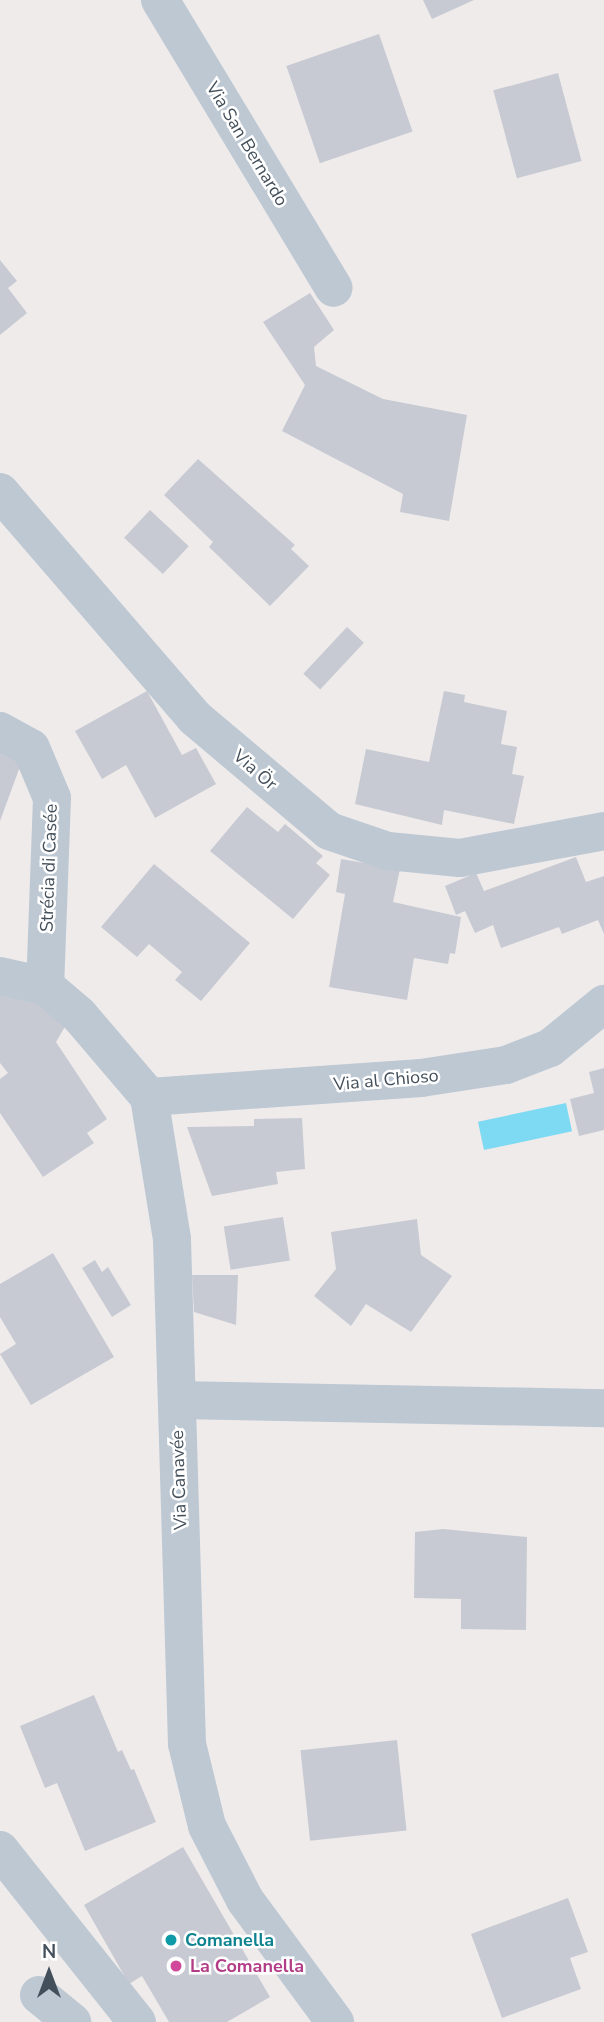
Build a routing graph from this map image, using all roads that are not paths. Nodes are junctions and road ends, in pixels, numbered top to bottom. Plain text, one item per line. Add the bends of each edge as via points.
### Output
1 (160, 0) edge
2 (334, 288) dead end
3 (0, 492) edge
4 (0, 731) edge
5 (604, 831) edge
6 (0, 976) edge
7 (45, 986) junction
8 (604, 1004) edge
9 (149, 1097) junction
10 (177, 1400) junction
11 (604, 1408) edge
12 (0, 1850) edge
13 (39, 1995) dead end
14 (72, 2022) edge
15 (137, 2022) edge
16 (335, 2022) edge

1 - 2 street, Via San Bernardo
3 - 5 street, Via Ör via 195,718 329,831 388,851 460,858
4 - 7 street, Strécia di Casée via 31,748 52,798
6 - 7 street
7 - 9 street via 79,1015
8 - 9 street, Via al Chioso via 550,1048 506,1065 421,1078
9 - 10 street, Via Canavée via 172,1239
10 - 11 street
10 - 16 street, Via Canavée via 187,1745 207,1826 245,1900
12 - 15 street
13 - 14 street

